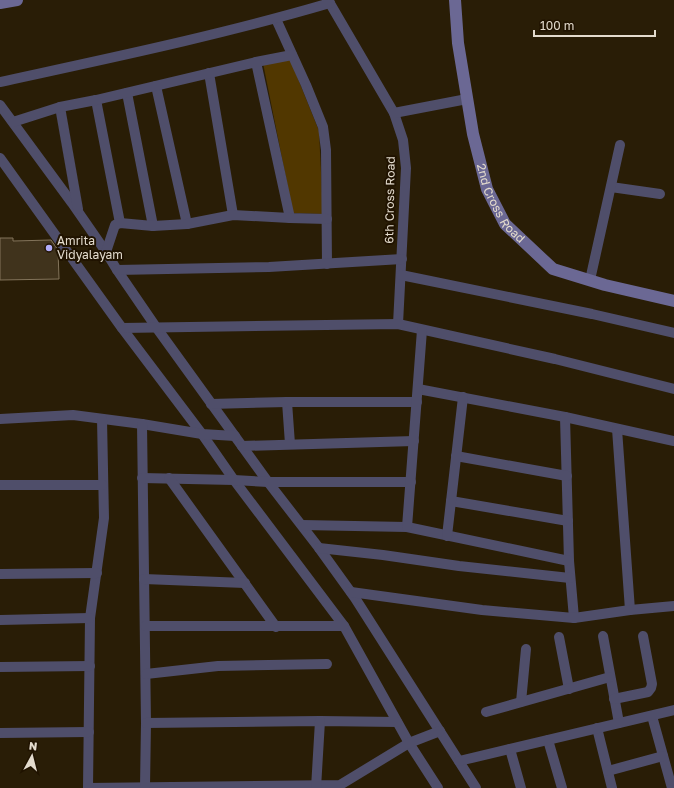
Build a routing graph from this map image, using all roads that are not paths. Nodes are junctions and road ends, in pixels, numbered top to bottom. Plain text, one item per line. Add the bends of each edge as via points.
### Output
1 (17, 0) edge
2 (455, 0) edge
3 (329, 2) edge
4 (0, 3) edge
5 (276, 19) junction
6 (292, 55) junction
7 (256, 62) junction
8 (208, 73) junction
9 (0, 82) edge
10 (156, 86) junction
11 (127, 93) junction
12 (96, 100) junction
13 (467, 100) junction
14 (0, 105) edge
15 (60, 107) junction
16 (394, 113) junction
17 (13, 122) junction
18 (620, 145) dead end
19 (0, 158) edge
20 (611, 187) junction
21 (660, 194) dead end
22 (79, 213) junction
23 (233, 215) junction
24 (290, 218) junction
25 (327, 219) junction
26 (120, 223) junction
27 (187, 224) junction
28 (153, 226) junction
29 (106, 252) junction
30 (402, 259) junction
31 (327, 264) junction
32 (117, 270) junction
33 (401, 275) junction
34 (590, 280) junction
35 (674, 301) edge
36 (398, 324) junction
37 (156, 327) junction
38 (122, 328) junction
39 (422, 330) junction
40 (674, 333) edge
41 (418, 389) junction
42 (674, 389) edge
43 (463, 397) junction
44 (287, 402) junction
45 (417, 402) junction
46 (211, 404) junction
47 (565, 417) junction
48 (0, 419) edge
49 (102, 419) junction
50 (142, 424) junction
51 (617, 429) junction
52 (202, 434) junction
53 (235, 436) junction
54 (414, 441) junction
55 (674, 441) edge
56 (290, 444) junction
57 (242, 446) junction
58 (456, 456) junction
59 (566, 476) junction
60 (142, 478) junction
61 (168, 478) junction
62 (234, 480) junction
63 (268, 482) junction
64 (410, 482) junction
65 (0, 484) edge
66 (103, 485) junction
67 (451, 501) junction
68 (568, 521) junction
69 (302, 525) junction
70 (407, 527) junction
71 (447, 536) junction
72 (319, 548) junction
73 (568, 561) junction
74 (97, 573) junction
75 (0, 574) edge
76 (570, 578) junction
77 (144, 579) junction
78 (245, 583) junction
79 (351, 592) junction
80 (674, 606) edge
81 (630, 610) junction
82 (90, 618) junction
83 (574, 618) junction
84 (0, 620) edge
85 (145, 626) junction
86 (344, 626) junction
87 (276, 627) junction
88 (603, 636) dead end
89 (643, 636) dead end
90 (559, 637) dead end
91 (526, 649) dead end
92 (327, 664) dead end
93 (90, 666) junction
94 (0, 667) edge
95 (146, 674) junction
96 (610, 677) junction
97 (569, 689) junction
98 (614, 699) junction
99 (521, 702) junction
100 (674, 710) edge
101 (486, 712) dead end
102 (652, 716) junction
103 (320, 722) junction
104 (397, 722) junction
105 (146, 723) junction
106 (619, 723) junction
107 (597, 728) junction
108 (440, 731) junction
109 (89, 732) junction
110 (0, 733) edge
111 (548, 740) junction
112 (409, 743) junction
113 (510, 750) junction
114 (663, 756) junction
115 (459, 761) junction
116 (608, 770) junction
117 (145, 787) edge
118 (316, 787) edge
119 (341, 787) edge
120 (670, 787) edge
121 (438, 788) edge
122 (476, 788) edge
123 (521, 788) edge
124 (562, 788) edge
125 (612, 788) edge

1 - 4 street
2 - 13 street, 2nd Cross Road via 458,43
3 - 5 street
3 - 16 street, 6th Cross Road
5 - 6 street
5 - 9 street
6 - 7 street
6 - 25 street via 323,127
7 - 8 street
7 - 24 street
8 - 10 street
8 - 23 street
10 - 11 street
10 - 27 street
11 - 12 street
11 - 28 street
12 - 15 street
12 - 26 street
13 - 16 street
13 - 34 street, 2nd Cross Road via 487,189 505,224 553,269
14 - 17 street
15 - 17 street
15 - 22 street
16 - 30 street, 6th Cross Road via 403,140 406,168
17 - 22 street
18 - 20 street
19 - 38 street
20 - 21 street
20 - 34 street
22 - 29 street
23 - 24 street
23 - 27 street
24 - 25 street
25 - 31 street
26 - 28 street
26 - 29 street via 115,225
27 - 28 street
29 - 32 street
30 - 31 street
30 - 33 street, 6th Cross Road
31 - 32 street
32 - 37 street
33 - 36 street, 6th Cross Road
33 - 40 street
34 - 35 street, 2nd Cross Road
36 - 37 street
36 - 39 street
37 - 38 street
37 - 46 street
38 - 52 street
39 - 41 street
39 - 42 street via 555,359
41 - 43 street
41 - 45 street
43 - 47 street
43 - 58 street
44 - 45 street
44 - 46 street
44 - 56 street
45 - 54 street
46 - 53 street
47 - 51 street
47 - 59 street
48 - 49 street via 73,416
49 - 50 street
49 - 66 street
50 - 52 street
50 - 60 street
51 - 55 street
51 - 81 street
52 - 53 street
52 - 62 street
53 - 57 street
54 - 56 street
54 - 64 street
56 - 57 street
57 - 63 street
58 - 59 street
58 - 67 street
59 - 68 street
60 - 61 street
60 - 77 street
61 - 62 street
61 - 78 street
62 - 63 street
62 - 86 street
63 - 64 street
63 - 69 street
64 - 70 street
65 - 66 street
66 - 74 street via 104,518
67 - 68 street
67 - 71 street
68 - 73 street
69 - 70 street
69 - 72 street
70 - 71 street
71 - 73 street
72 - 76 street
72 - 79 street
73 - 76 street
74 - 75 street
74 - 82 street
76 - 83 street
77 - 78 street
77 - 85 street
78 - 87 street
79 - 83 street via 482,610
79 - 108 street
80 - 81 street
81 - 83 street
82 - 84 street
82 - 93 street
85 - 87 street
85 - 95 street
86 - 87 street
86 - 104 street
88 - 96 street
89 - 98 street via 651,688 648,692
90 - 97 street
91 - 99 street
92 - 95 street via 218,666
93 - 94 street
93 - 109 street
95 - 105 street
96 - 97 street
96 - 98 street
97 - 99 street
98 - 106 street
99 - 101 street
100 - 102 street
102 - 106 street
102 - 114 street
103 - 104 street
103 - 105 street
103 - 118 street
104 - 112 street
105 - 117 street
106 - 107 street
107 - 111 street
107 - 116 street
108 - 112 street
108 - 115 street
109 - 110 street
109 - 117 street via 88,788
111 - 113 street
111 - 124 street
112 - 119 street
112 - 121 street
113 - 115 street
113 - 123 street
114 - 116 street
114 - 120 street
115 - 122 street
116 - 125 street
117 - 118 street
118 - 119 street

